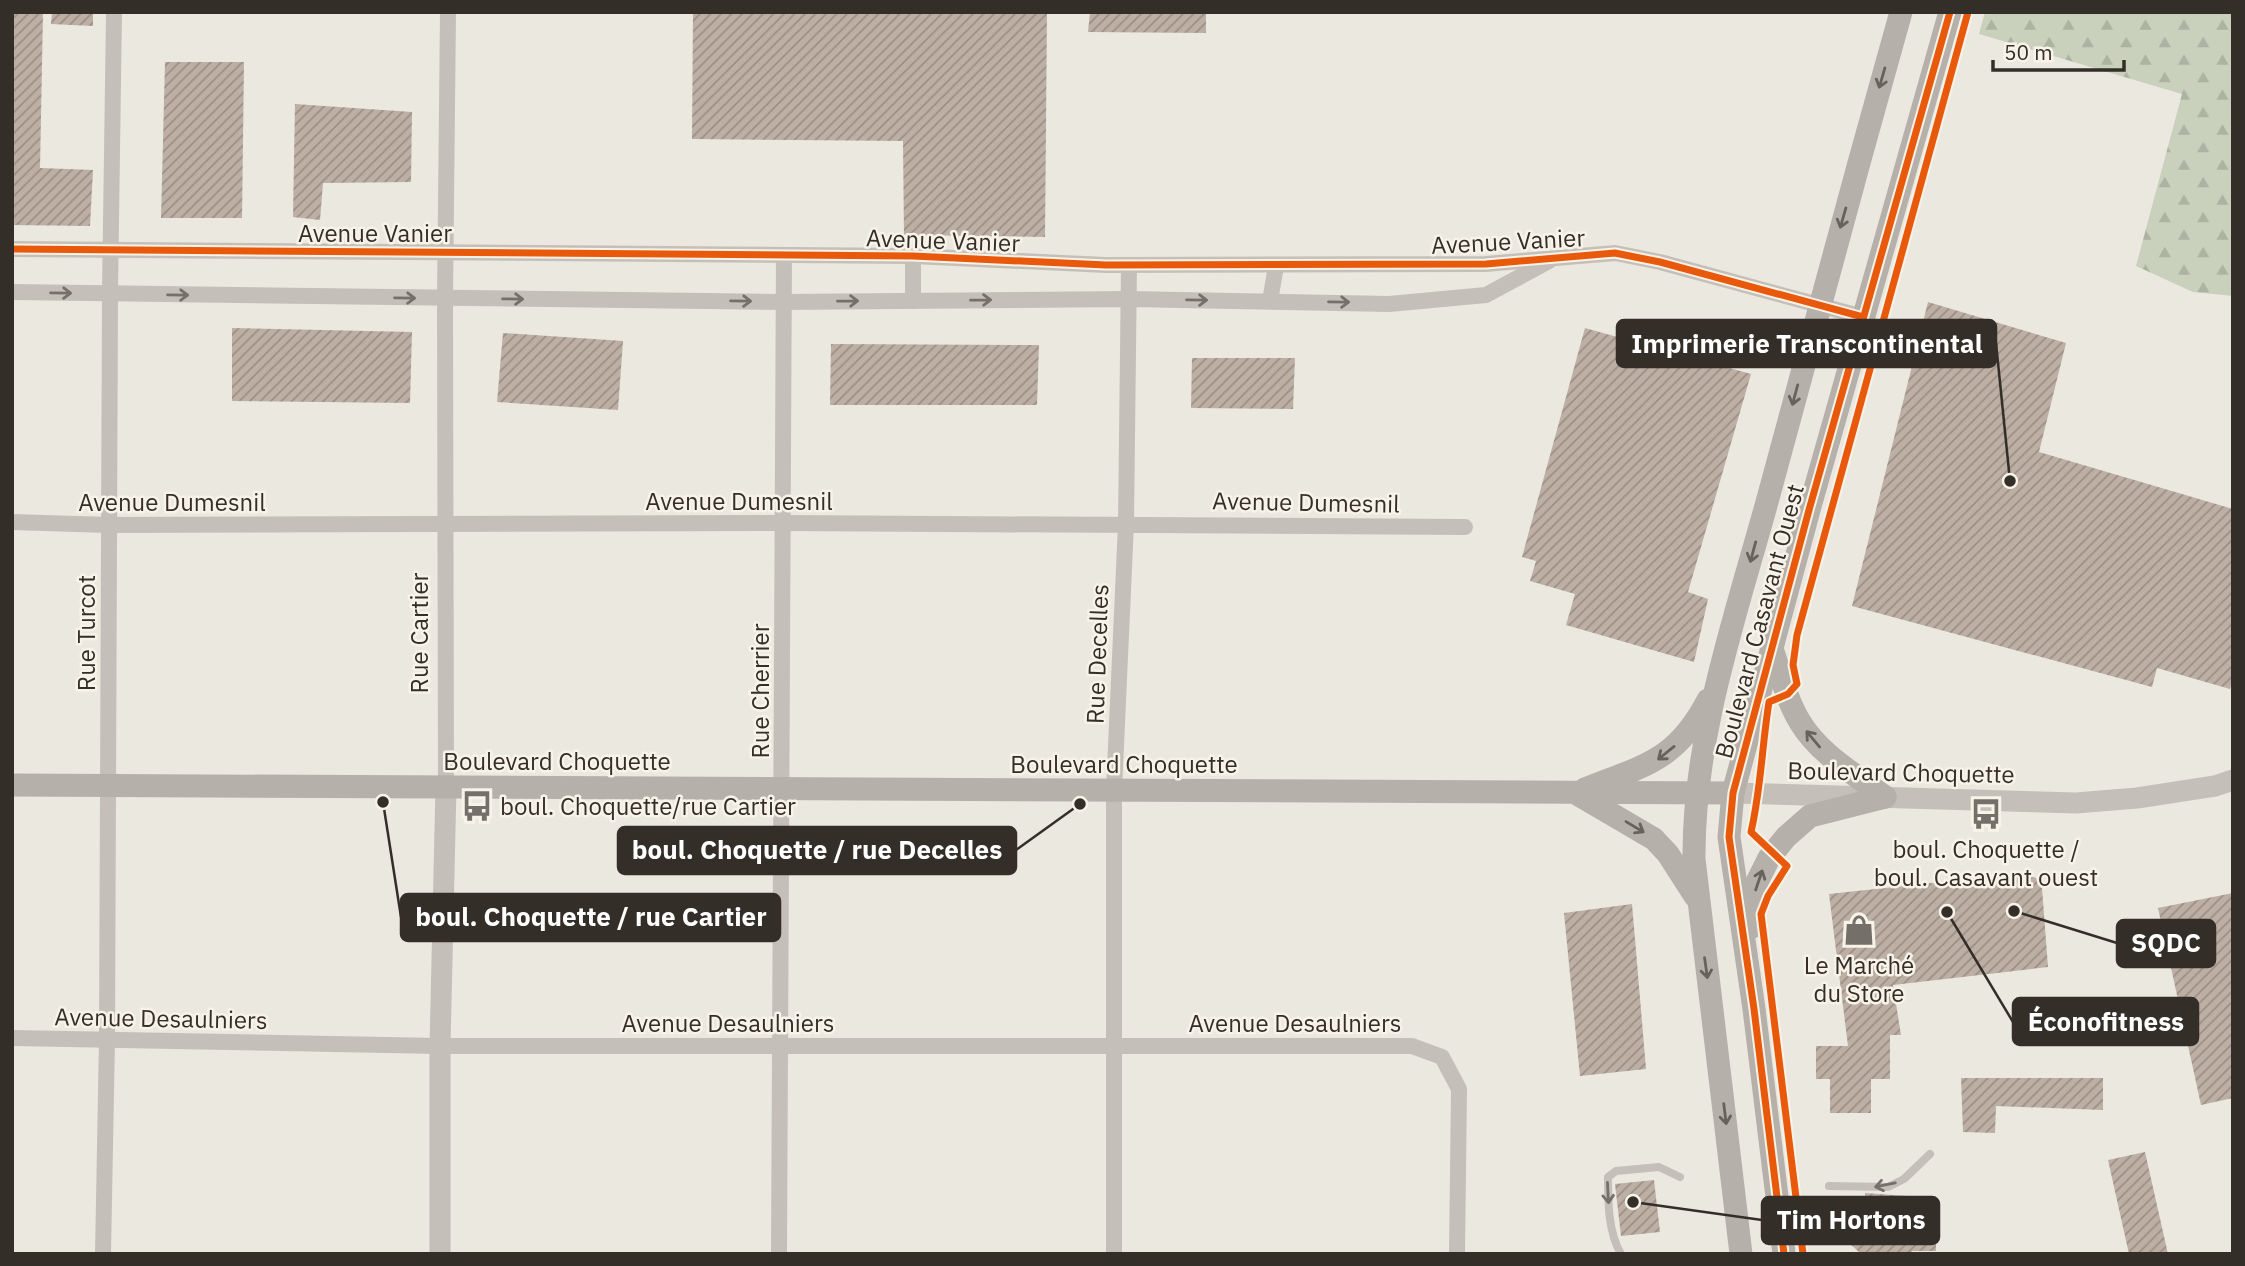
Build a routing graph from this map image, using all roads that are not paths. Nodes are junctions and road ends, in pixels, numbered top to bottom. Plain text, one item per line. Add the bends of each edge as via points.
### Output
1 (114, 12) edge
2 (448, 12) edge
3 (1901, 12) edge
4 (1950, 12) edge
5 (12, 249) edge
6 (111, 251) junction
7 (446, 252) junction
8 (784, 255) junction
9 (913, 256) junction
10 (1554, 258) junction
11 (1129, 265) junction
12 (1276, 266) junction
13 (12, 292) edge
14 (110, 293) junction
15 (445, 299) junction
16 (1129, 299) junction
17 (913, 301) junction
18 (1270, 301) junction
19 (783, 302) junction
20 (1819, 305) junction
21 (1863, 317) junction
22 (12, 522) edge
23 (783, 523) junction
24 (445, 524) junction
25 (1126, 524) junction
26 (109, 525) junction
27 (1465, 527) dead end
28 (1771, 646) junction
29 (1719, 679) junction
30 (2233, 780) edge
31 (12, 785) edge
32 (109, 786) junction
33 (446, 787) junction
34 (782, 788) junction
35 (1114, 790) junction
36 (1576, 793) junction
37 (1699, 793) junction
38 (1733, 793) junction
39 (1885, 797) junction
40 (1698, 900) junction
41 (1749, 972) junction
42 (12, 1038) edge
43 (107, 1039) junction
44 (780, 1045) junction
45 (1114, 1045) junction
46 (440, 1046) junction
47 (1930, 1154) dead end
48 (1680, 1177) dead end
49 (1829, 1186) dead end
50 (103, 1254) edge
51 (440, 1254) edge
52 (779, 1254) edge
53 (1114, 1254) edge
54 (1457, 1254) edge
55 (1621, 1254) edge
56 (1741, 1254) edge
57 (1784, 1254) edge

1 - 6 street, Rue Turcot
2 - 7 street, Rue Cartier
3 -> 20 main road, Boulevard Casavant Ouest
4 - 21 main road, Boulevard Casavant Ouest
5 - 6 street, Avenue Vanier
6 - 7 street, Avenue Vanier
6 - 14 street, Rue Turcot
7 - 8 street, Avenue Vanier
7 - 15 street, Rue Cartier
8 - 9 street, Avenue Vanier
8 - 19 street, Rue Cherrier
9 - 11 street, Avenue Vanier
9 - 17 street
10 - 12 street, Avenue Vanier via 1486,264
18 -> 10 street, Avenue Vanier via 1389,304 1486,295
10 - 20 street, Avenue Vanier via 1615,253 1637,256
11 - 12 street, Avenue Vanier
11 - 16 street, Rue Decelles
12 - 18 street
13 -> 14 street, Avenue Vanier
14 -> 15 street, Avenue Vanier
14 - 26 street, Rue Turcot
15 -> 19 street, Avenue Vanier
15 - 24 street, Rue Cartier
17 -> 16 street, Avenue Vanier
16 -> 18 street, Avenue Vanier
16 - 25 street, Rue Decelles
19 -> 17 street, Avenue Vanier
19 - 23 street, Rue Cherrier
20 - 21 street, Avenue Vanier
20 -> 29 main road, Boulevard Casavant Ouest
21 - 28 main road, Boulevard Casavant Ouest
22 - 26 street, Avenue Dumesnil
23 - 24 street, Avenue Dumesnil
23 - 25 street, Avenue Dumesnil
23 - 34 street, Rue Cherrier
24 - 26 street, Avenue Dumesnil
24 - 33 street, Rue Cartier
25 - 27 street, Avenue Dumesnil
25 - 35 street, Rue Decelles
26 - 32 street, Rue Turcot
28 - 38 main road, Boulevard Casavant Ouest
39 -> 28 main road via 1819,747 1791,704
29 -> 36 main road via 1696,723 1659,760
29 - 37 main road, Boulevard Casavant Ouest
30 - 39 street, Boulevard Choquette via 2137,798 2076,803
31 - 32 main road, Boulevard Choquette
32 - 33 main road, Boulevard Choquette
32 - 43 street, Rue Turcot
33 - 34 main road, Boulevard Choquette
33 - 46 street, Rue Cartier
34 - 35 main road, Boulevard Choquette
34 - 44 street, Rue Cherrier
35 - 36 main road, Boulevard Choquette
35 - 45 street, Rue Decelles
36 - 37 main road, Boulevard Choquette
36 -> 40 main road via 1654,839
37 - 38 main road, Boulevard Choquette
37 - 40 main road, Boulevard Casavant Ouest via 1694,837
38 - 39 street, Boulevard Choquette
38 - 41 main road, Boulevard Casavant Ouest via 1729,837
41 -> 39 main road via 1757,881 1773,853 1810,816
40 -> 56 main road, Boulevard Casavant Ouest
41 - 57 main road, Boulevard Casavant Ouest
42 - 43 street, Avenue Desaulniers
43 - 46 street, Avenue Desaulniers
43 - 50 street, Rue Turcot
44 - 45 street, Avenue Desaulniers
44 - 46 street, Avenue Desaulniers
44 - 52 street, Rue Cherrier
45 - 53 street, Rue Decelles
45 - 54 street, Avenue Desaulniers via 1412,1046 1442,1057 1459,1089
46 - 51 street, Rue Cartier
47 -> 49 lane via 1904,1179 1888,1187
48 -> 55 lane via 1659,1167 1616,1171 1608,1177 1614,1242

